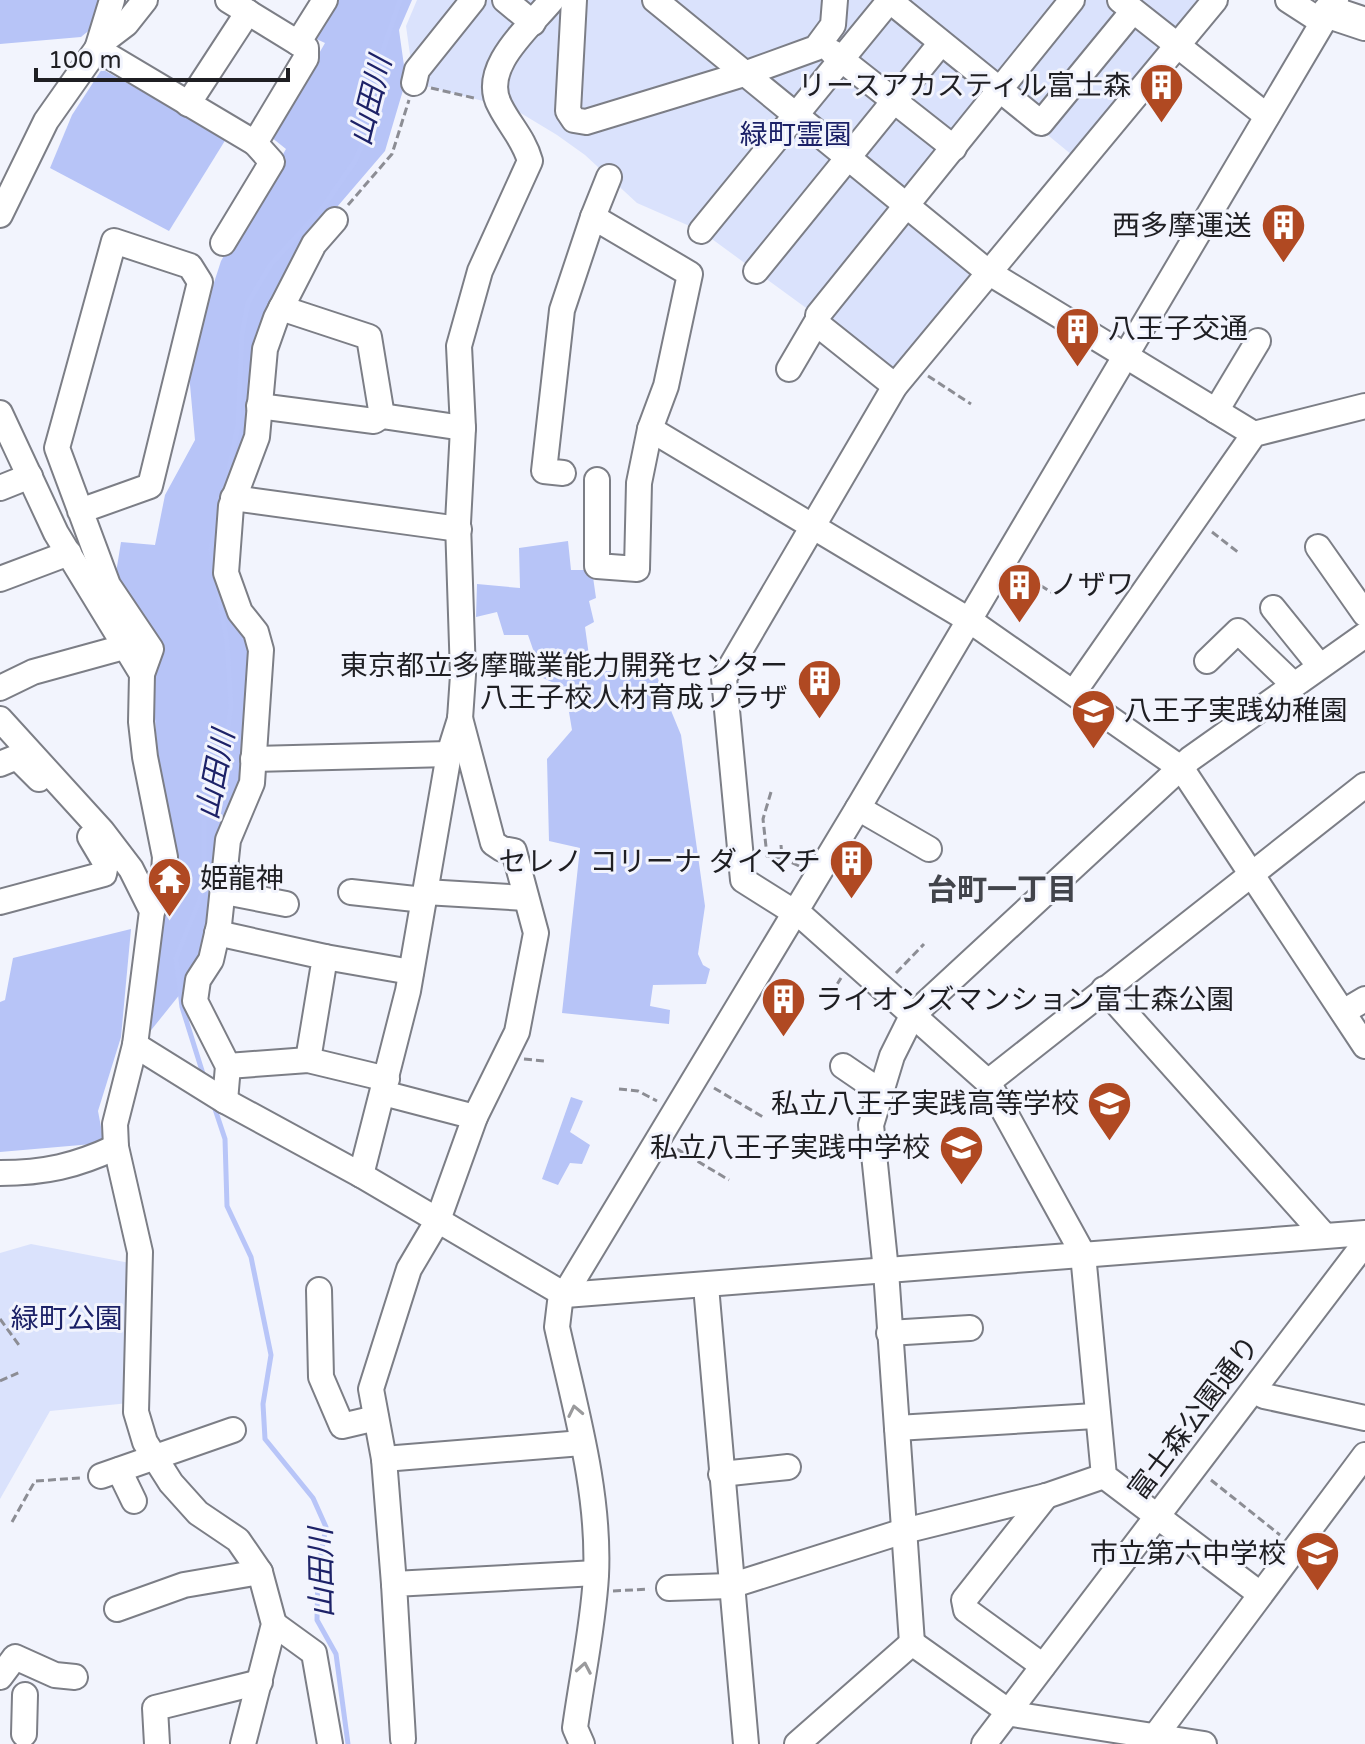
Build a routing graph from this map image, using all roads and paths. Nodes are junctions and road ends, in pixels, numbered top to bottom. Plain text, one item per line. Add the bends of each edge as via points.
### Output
1 (112, 0) edge
2 (145, 0) edge
3 (325, 0) edge
4 (473, 0) edge
5 (505, 0) edge
6 (552, 0) edge
7 (574, 0) edge
8 (655, 0) edge
9 (835, 0) edge
10 (890, 0) edge
11 (1072, 0) edge
12 (1215, 0) edge
13 (1288, 0) edge
14 (238, 6) edge
15 (1127, 6) edge
16 (1329, 11) edge
17 (533, 23) junction
18 (1365, 24) edge
19 (298, 43) junction
20 (821, 43) junction
21 (941, 43) junction
22 (1179, 46) junction
23 (97, 49) junction
24 (843, 60) junction
25 (747, 73) junction
26 (414, 83) junction
27 (999, 90) junction
28 (893, 99) junction
29 (188, 104) junction
30 (499, 104) junction
31 (794, 114) junction
32 (1267, 116) junction
33 (255, 143) junction
34 (954, 148) junction
35 (846, 157) junction
36 (609, 177) dead end
37 (908, 207) junction
38 (0, 215) edge
39 (593, 217) junction
40 (335, 220) joint
41 (701, 231) dead end
42 (223, 243) dead end
43 (756, 271) dead end
44 (988, 272) junction
45 (281, 308) junction
46 (818, 315) dead end
47 (1258, 341) dead end
48 (1127, 355) junction
49 (789, 369) dead end
50 (926, 375) dead end
51 (895, 386) junction
52 (971, 404) dead end
53 (259, 406) junction
54 (1365, 406) edge
55 (1216, 411) junction
56 (0, 413) edge
57 (382, 416) junction
58 (463, 428) junction
59 (650, 429) junction
60 (1254, 434) junction
61 (30, 476) junction
62 (581, 477) junction
63 (639, 483) junction
64 (0, 488) edge
65 (233, 498) junction
66 (80, 511) junction
67 (812, 527) junction
68 (459, 529) junction
69 (1210, 529) dead end
70 (1318, 547) dead end
71 (69, 553) junction
72 (1239, 553) dead end
73 (1004, 562) junction
74 (0, 579) edge
75 (1061, 598) dead end
76 (1273, 608) dead end
77 (1365, 614) edge
78 (969, 620) junction
79 (1365, 635) edge
80 (124, 647) junction
81 (1207, 661) dead end
82 (1319, 665) junction
83 (142, 674) junction
84 (1293, 684) junction
85 (0, 688) edge
86 (1074, 692) junction
87 (460, 716) junction
88 (0, 719) edge
89 (449, 754) junction
90 (253, 759) junction
91 (0, 764) edge
92 (1182, 769) junction
93 (771, 792) dead end
94 (1361, 797) edge
95 (76, 808) junction
96 (858, 808) junction
97 (781, 845) dead end
98 (929, 849) dead end
99 (782, 858) junction
100 (806, 870) dead end
101 (1252, 873) junction
102 (225, 892) junction
103 (351, 892) dead end
104 (425, 896) junction
105 (526, 898) junction
106 (0, 902) edge
107 (286, 904) dead end
108 (152, 911) junction
109 (796, 913) junction
110 (217, 933) junction
111 (924, 944) dead end
112 (325, 957) junction
113 (411, 972) junction
114 (895, 975) dead end
115 (1104, 989) junction
116 (1365, 999) edge
117 (1343, 1012) junction
118 (912, 1016) junction
119 (135, 1045) junction
120 (1365, 1046) edge
121 (308, 1060) junction
122 (228, 1066) junction
123 (843, 1066) dead end
124 (988, 1082) junction
125 (707, 1084) dead end
126 (385, 1086) junction
127 (619, 1089) dead end
128 (881, 1092) junction
129 (225, 1101) junction
130 (668, 1107) dead end
131 (475, 1117) junction
132 (763, 1117) dead end
133 (671, 1145) dead end
134 (873, 1146) junction
135 (116, 1147) junction
136 (783, 1147) dead end
137 (0, 1173) edge
138 (361, 1175) junction
139 (729, 1180) dead end
140 (438, 1220) junction
141 (1365, 1233) edge
142 (1324, 1235) junction
143 (1365, 1243) edge
144 (1083, 1254) junction
145 (886, 1271) junction
146 (706, 1286) junction
147 (319, 1290) dead end
148 (565, 1295) junction
149 (0, 1319) edge
150 (970, 1328) dead end
151 (889, 1333) junction
152 (21, 1348) dead end
153 (20, 1372) dead end
154 (0, 1381) edge
155 (1254, 1390) junction
156 (1095, 1416) junction
157 (376, 1418) junction
158 (1365, 1418) edge
159 (897, 1428) junction
160 (233, 1430) dead end
161 (582, 1443) junction
162 (1365, 1455) edge
163 (153, 1457) junction
164 (384, 1459) junction
165 (788, 1467) dead end
166 (1194, 1468) junction
167 (110, 1473) junction
168 (721, 1474) junction
169 (1104, 1476) junction
170 (1046, 1496) junction
171 (134, 1501) dead end
172 (1157, 1517) junction
173 (12, 1522) dead end
174 (904, 1531) junction
175 (1296, 1547) junction
176 (260, 1572) junction
177 (602, 1582) junction
178 (394, 1584) junction
179 (730, 1586) junction
180 (669, 1588) joint
181 (1260, 1594) junction
182 (117, 1609) dead end
183 (274, 1624) junction
184 (912, 1643) junction
185 (1043, 1666) junction
186 (0, 1677) edge
187 (75, 1677) dead end
188 (260, 1682) junction
189 (1008, 1712) junction
190 (25, 1715) dead end
191 (0, 1716) edge
192 (403, 1739) dead end
193 (1155, 1740) edge
194 (157, 1744) edge
195 (243, 1744) edge
196 (330, 1744) edge
197 (582, 1744) edge
198 (746, 1744) edge
199 (797, 1744) edge
200 (984, 1744) edge
201 (1204, 1744) edge

1 - 23 street
2 - 23 street
3 - 19 street
4 - 26 street via 417,70
5 - 17 street
6 - 17 street
7 - 25 street via 568,111 574,120 586,122
8 - 25 street
9 - 20 street via 833,25
10 - 21 street
10 - 24 street
11 - 27 street
12 - 22 street
13 - 16 street
14 - 19 street
14 - 29 street
15 - 22 street
15 - 27 street via 1041,123
16 - 18 main road
16 - 32 street
17 - 30 street via 499,64 493,84
19 - 33 street via 306,48 306,58
20 - 24 street
20 - 25 street
21 - 27 street
21 - 28 street
22 - 32 street
22 - 44 street
23 - 29 street
23 - 38 street via 46,121
24 - 28 street
24 - 31 street
25 - 31 street
26 - 30 path
26 - 40 path via 392,154
27 - 34 street
28 - 34 street
28 - 35 street
29 - 33 street
30 - 58 street via 526,144 530,161 466,315 457,362
31 - 35 street
31 - 41 street
32 - 48 street
33 - 42 street via 272,162
34 - 37 street
35 - 37 street
35 - 43 street
36 - 39 street
37 - 44 street
37 - 46 street
39 - 59 street via 690,274 666,386
39 - 62 street via 562,310 544,471
40 - 45 street via 314,244
44 - 48 street
44 - 51 street
45 - 53 street via 265,349
45 - 57 street via 369,337
47 - 55 street
48 - 55 street
48 - 73 street
49 - 51 street via 816,323
50 - 52 path
51 - 67 street
53 - 57 street via 374,421
53 - 65 street via 253,450
54 - 60 street
55 - 60 street
56 - 61 street
57 - 58 street
58 - 68 street
59 - 63 street
59 - 67 street
60 - 86 street
61 - 64 street
61 - 71 street
62 - 63 street
62 - 63 street via 597,566 637,569
65 - 68 street
65 - 90 street via 226,573 261,650
66 - 66 street via 57,448 114,241 190,266 200,282 150,486
66 - 83 street via 108,585 151,649
67 - 78 street
67 - 109 street via 724,678 743,880
68 - 87 street via 464,638
69 - 72 path
70 - 77 street
71 - 74 street
71 - 80 street
73 - 75 path
73 - 78 street
76 - 82 street
78 - 86 street
78 - 96 street
79 - 82 street
80 - 83 street
80 - 85 street via 33,672
81 - 84 street via 1238,631
82 - 84 street
83 - 108 street via 145,757 165,857 163,888
84 - 92 street
86 - 92 street
87 - 89 street
87 - 105 street via 493,843 514,851
88 - 95 street
89 - 90 street
89 - 104 street
90 - 102 street via 252,783 228,840
91 - 95 street via 17,757
92 - 101 street
92 - 118 street
93 - 99 path via 763,819 767,856
94 - 101 street
95 - 106 street via 106,864 104,874
95 - 108 street via 131,869
96 - 98 street
96 - 109 street
97 - 99 path
99 - 100 path
101 - 115 street
101 - 117 street
102 - 107 street
102 - 110 street
103 - 104 street
104 - 105 street
104 - 113 street
105 - 131 street via 536,933 517,1032
108 - 119 street
109 - 118 street
109 - 148 street
110 - 112 street
110 - 122 street via 195,1001
111 - 114 path
112 - 113 street
112 - 121 street
113 - 126 street
115 - 124 street
115 - 142 street
116 - 117 street
117 - 120 street
118 - 124 street
118 - 128 street
119 - 129 street
119 - 135 street via 116,1110
121 - 122 street
121 - 126 street
122 - 129 street
123 - 128 street
124 - 144 street
125 - 132 path
126 - 131 street
126 - 138 street
127 - 130 path via 638,1091
128 - 134 street via 871,1125
129 - 138 street
131 - 140 street
133 - 139 path
134 - 136 path
134 - 145 street
135 - 137 street via 77,1166
135 - 163 street via 140,1252 135,1395 138,1424
138 - 140 street
140 - 148 street
140 - 157 street via 409,1269 392,1313 371,1389
141 - 142 street
142 - 144 street
143 - 155 street, 富士森公園通り
144 - 145 street
144 - 156 street
145 - 146 street
145 - 151 street
146 - 148 street
146 - 168 street
147 - 157 street via 321,1377 342,1426
161 -> 148 street via 557,1327
149 - 152 path
150 - 151 street
151 - 159 street
153 - 154 path
155 - 158 street
155 - 166 street, 富士森公園通り
156 - 159 street
156 - 169 street
157 - 164 street
159 - 174 street
160 - 163 street
161 - 164 street
161 - 177 street
162 - 175 street
163 - 167 street
163 - 176 street via 185,1501 238,1540
164 - 178 street
165 - 168 street
166 - 172 street, 富士森公園通り
166 - 175 path
167 - 171 street
167 - 173 path via 35,1481
168 - 179 street
169 - 170 street
169 - 172 street
170 - 174 street
170 - 185 street via 964,1600 966,1610
172 - 181 street
172 - 185 street, 富士森公園通り
174 - 179 street
174 - 184 street
175 - 181 street
176 - 182 street via 184,1585
176 - 183 street
177 - 178 street
177 - 180 path
197 -> 177 street via 575,1728
178 - 192 street
179 - 180 street
179 - 198 street
181 - 193 street
183 - 188 street
183 - 196 street via 314,1653
184 - 189 street
184 - 199 street
185 - 189 street, 富士森公園通り
186 - 187 street via 15,1657 55,1675
188 - 194 street via 155,1708
188 - 195 street
189 - 193 street
189 - 200 street, 富士森公園通り
190 - 191 street
193 - 201 street

